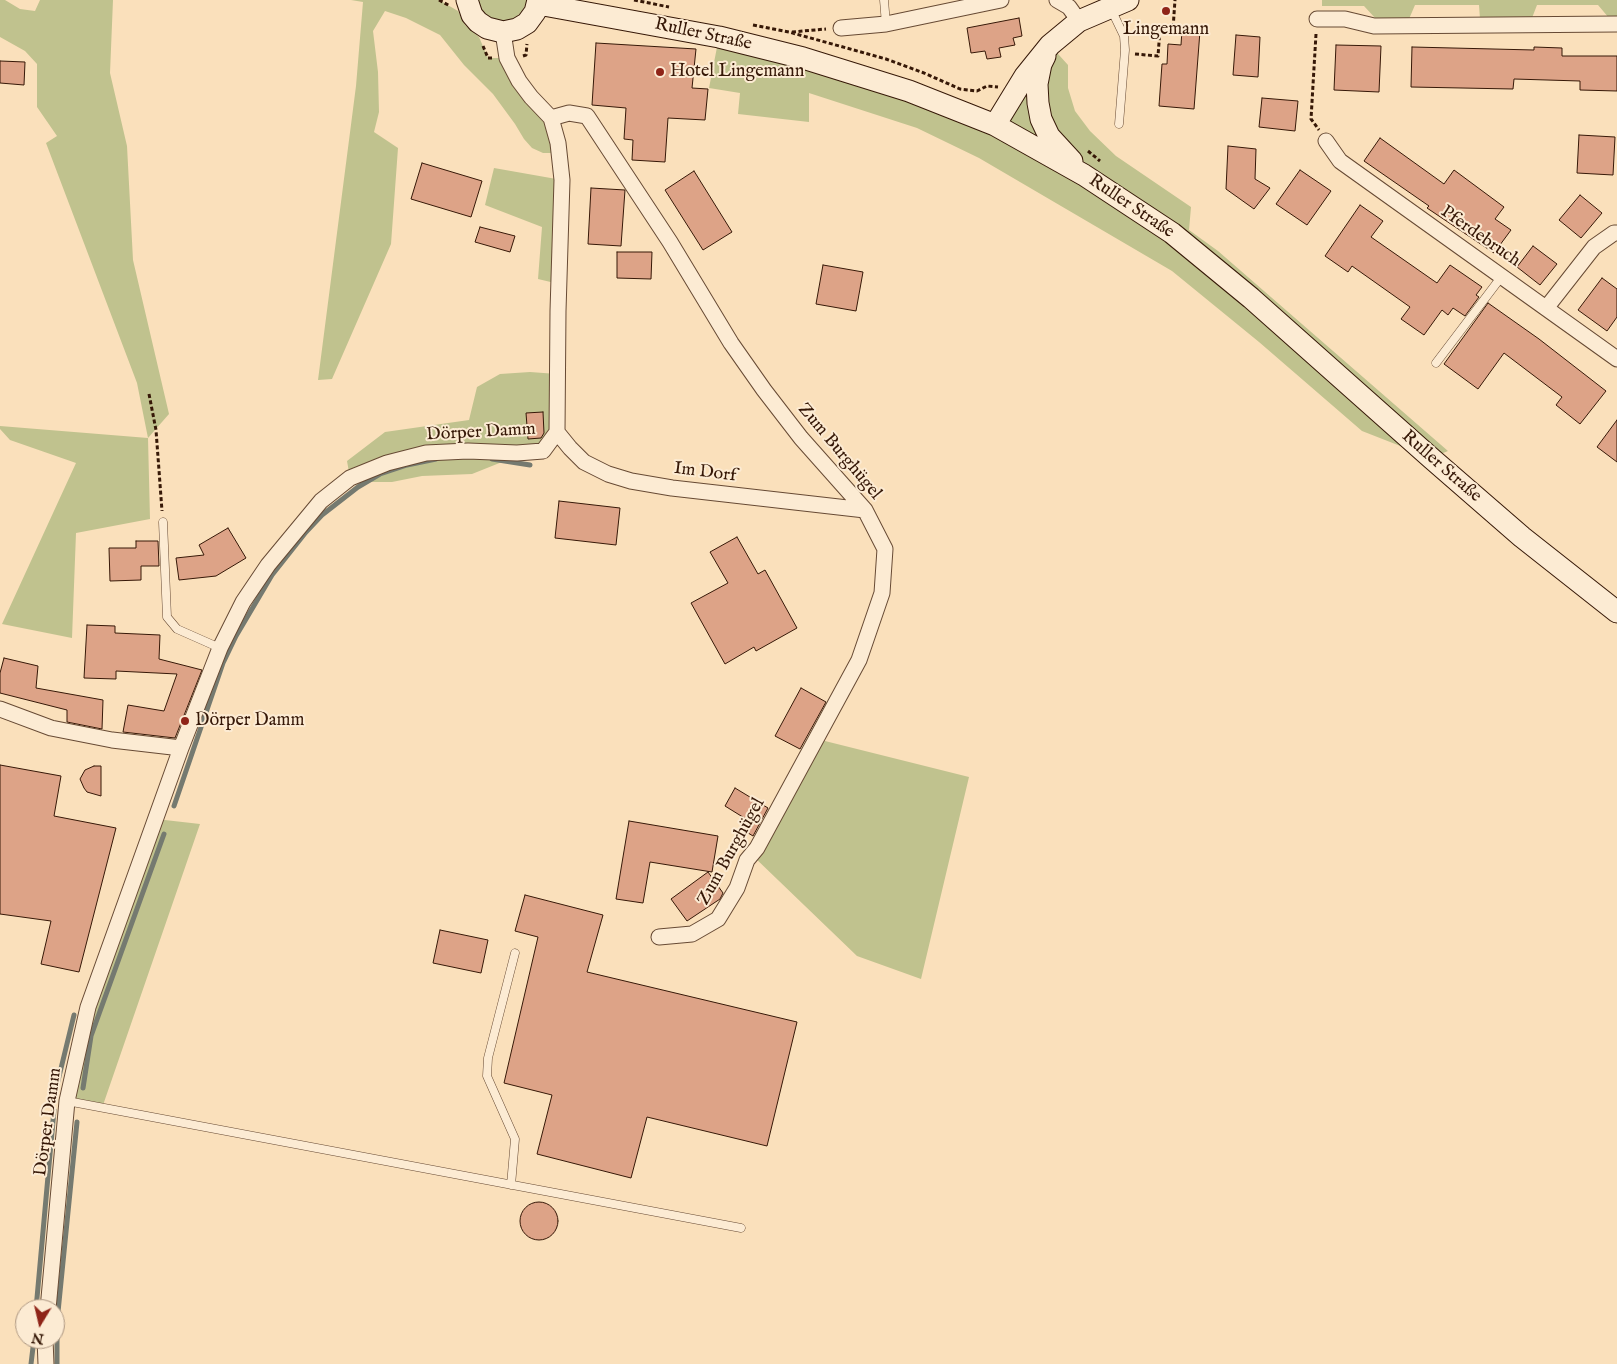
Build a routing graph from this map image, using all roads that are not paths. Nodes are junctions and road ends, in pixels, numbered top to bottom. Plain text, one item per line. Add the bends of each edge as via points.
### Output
1 (467, 0) edge
2 (884, 0) edge
3 (1002, 0) edge
4 (1057, 0) edge
5 (538, 2) edge
6 (1119, 4) edge
7 (1317, 19) road end
8 (1079, 21) junction
9 (886, 24) junction
10 (1617, 24) edge
11 (841, 28) road end
12 (503, 32) junction
13 (1050, 44) junction
14 (551, 118) junction
15 (1119, 124) dead end
16 (995, 125) junction
17 (1326, 141) road end
18 (1084, 175) junction
19 (1617, 233) edge
20 (1502, 276) junction
21 (1547, 308) junction
22 (1617, 359) edge
23 (1436, 363) dead end
24 (557, 432) junction
25 (865, 510) junction
26 (163, 522) road end
27 (1617, 612) edge
28 (220, 648) junction
29 (0, 709) edge
30 (181, 748) junction
31 (659, 936) dead end
32 (515, 953) dead end
33 (67, 1101) junction
34 (511, 1185) junction
35 (741, 1228) dead end
36 (49, 1299) edge
37 (45, 1349) edge
38 (46, 1364) edge

1 - 12 main road via 478,22
2 - 9 lane
3 - 9 street
4 - 8 street via 1069,7
5 - 12 main road via 527,22 517,29
5 - 16 main road, Ruller Straße via 711,35 803,58 909,90
6 - 8 main road
6 - 15 lane via 1124,36
7 - 10 street via 1345,19 1374,26
8 - 13 main road
9 - 11 street
12 - 14 street, Dörper Damm via 507,58 519,81
13 - 16 main road via 1025,76
13 - 18 main road via 1037,84 1041,119 1049,136
14 - 24 street, Dörper Damm via 558,143 562,180
14 - 25 street, Zum Burghügel via 569,113 587,116 764,390 801,438
16 - 18 main road, Ruller Straße
17 - 20 street, Pferdebruch via 1340,161
18 - 27 main road, Ruller Straße via 1172,233 1237,286 1522,537
19 - 21 street via 1594,248
20 - 21 street, Pferdebruch
20 - 23 lane
21 - 22 street, Pferdebruch
24 - 25 street, Im Dorf via 584,462 631,481
24 - 28 street, Dörper Damm via 542,451 426,453 387,463 350,478 321,501 268,566 242,602
25 - 31 street, Zum Burghügel via 885,549 882,593 858,660 757,848 747,860 737,888 718,919 692,934
26 - 28 lane via 167,616 176,628
28 - 30 street, Dörper Damm
29 - 30 street via 51,728 112,740
30 - 33 street, Dörper Damm via 88,1007
32 - 34 lane via 488,1058 487,1076 515,1138
33 - 34 lane
33 - 36 street, Dörper Damm
34 - 35 lane
37 - 38 street

